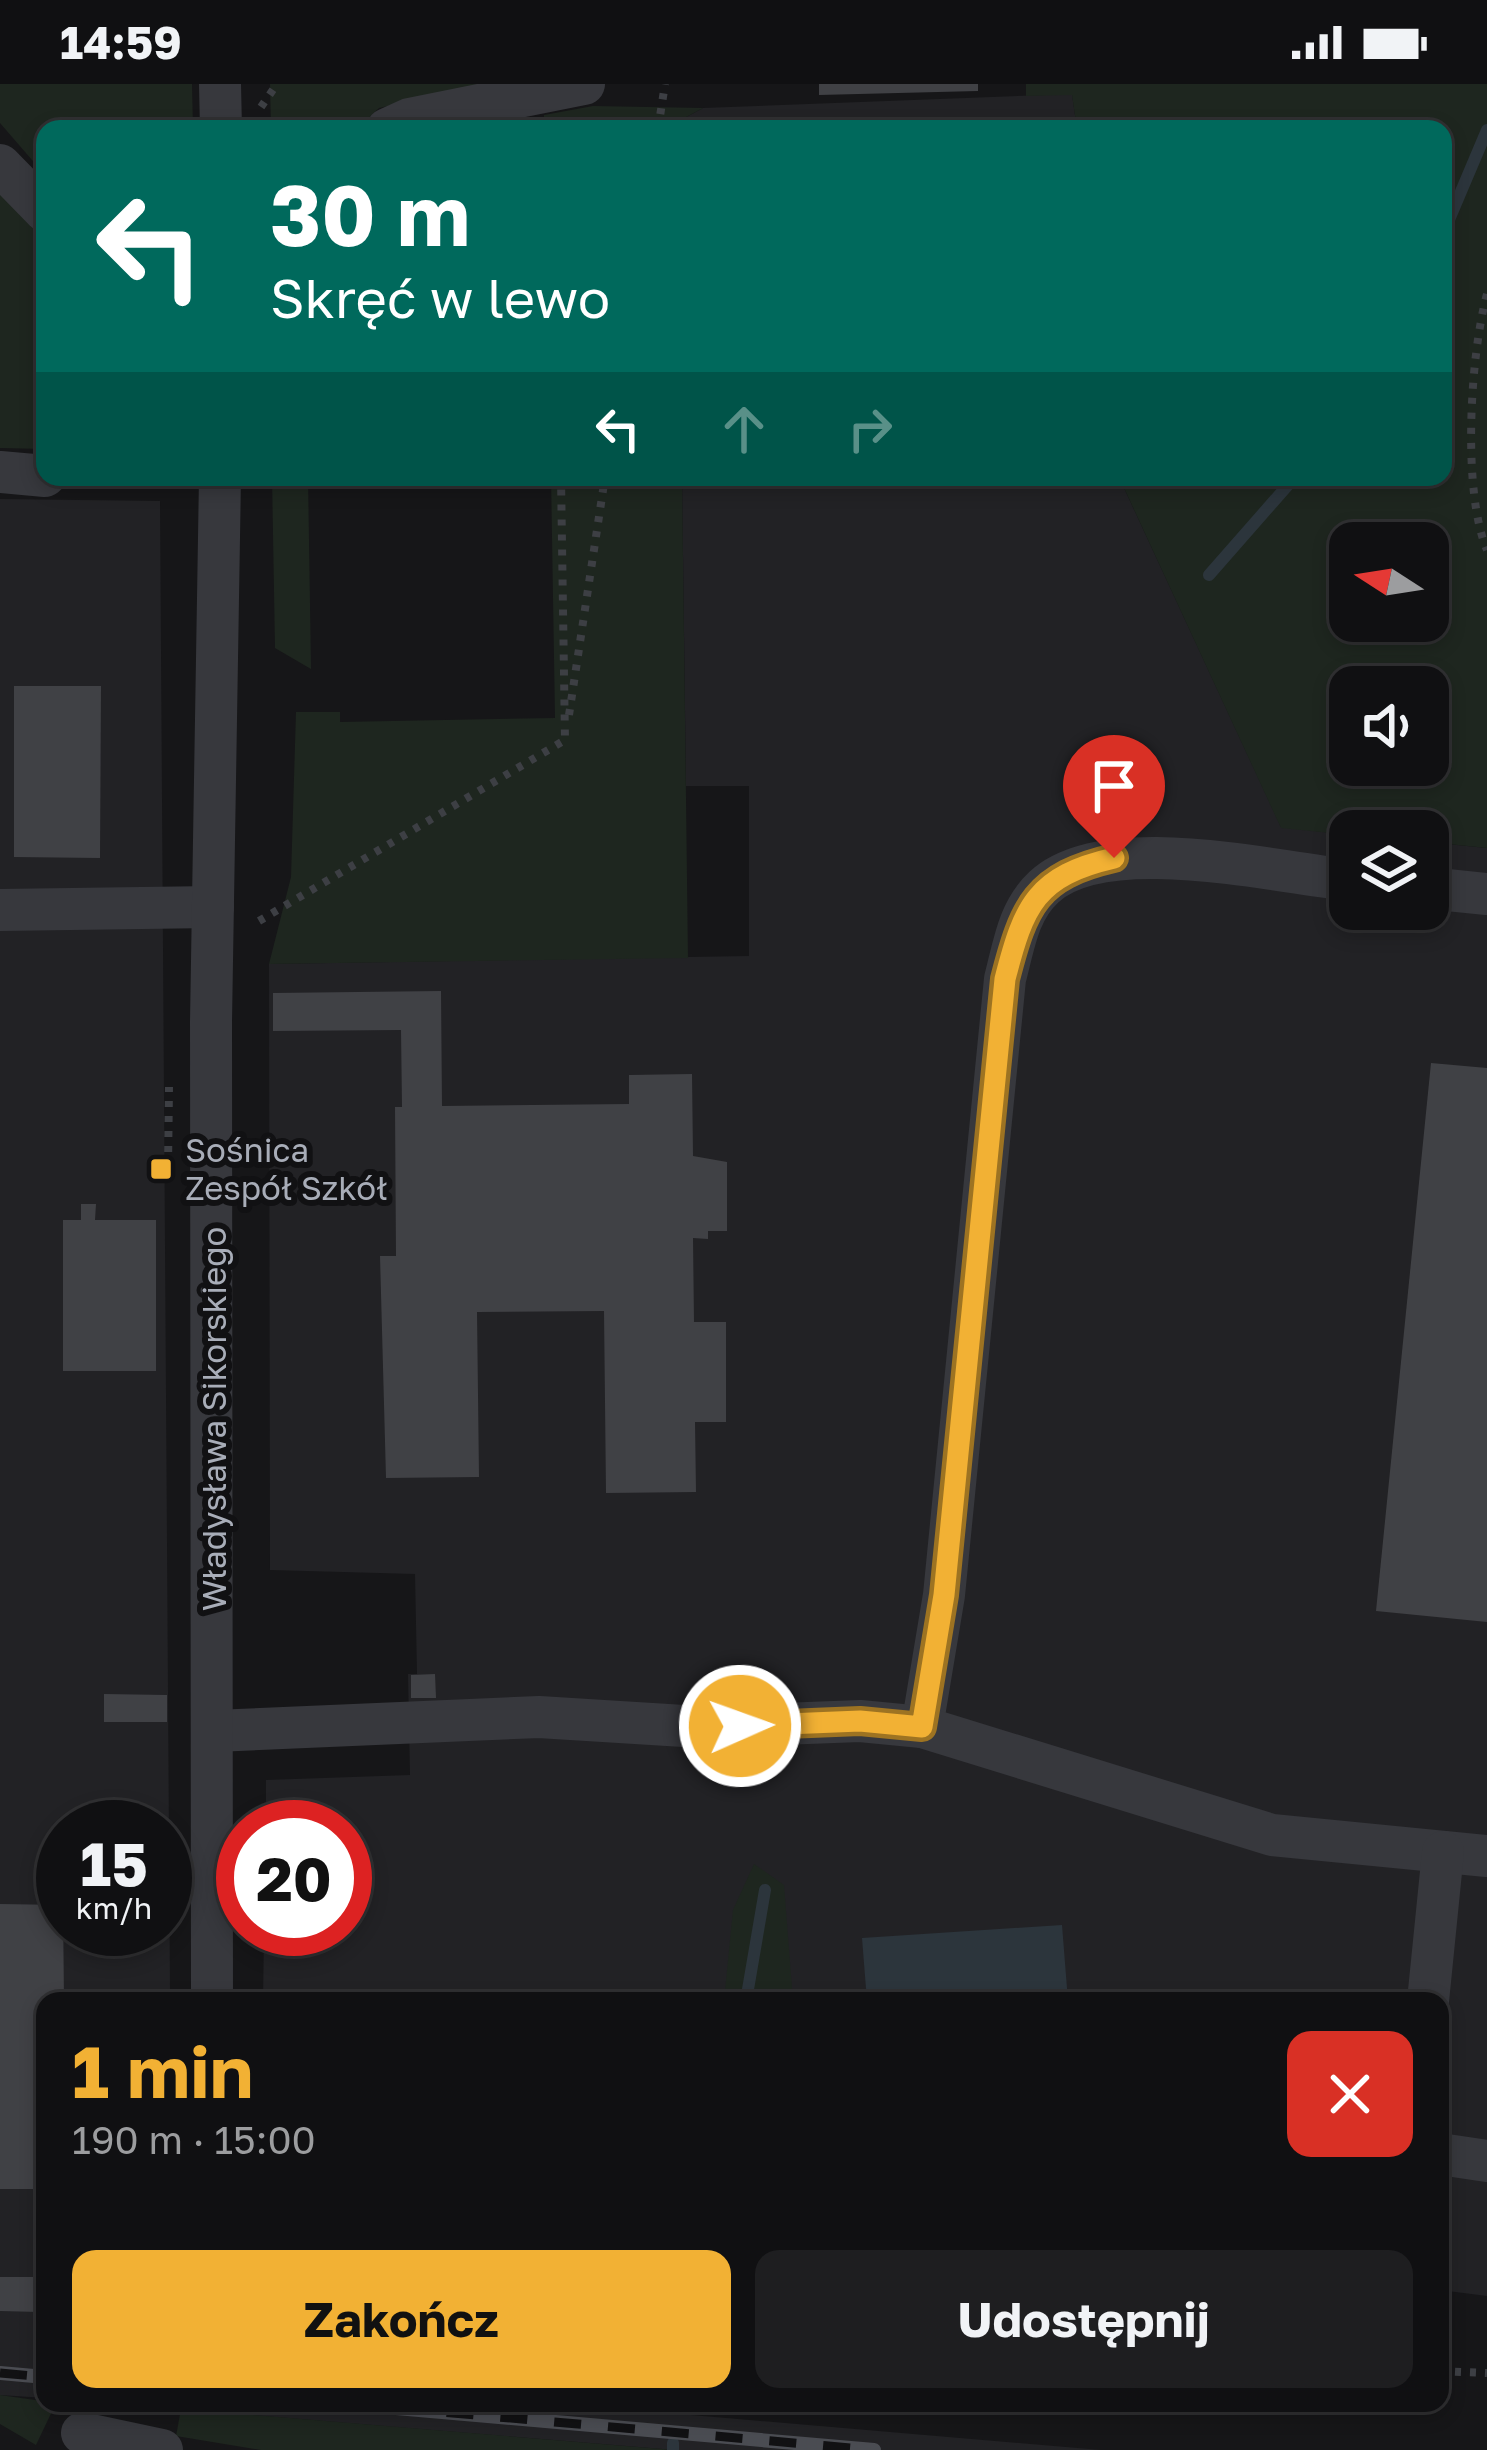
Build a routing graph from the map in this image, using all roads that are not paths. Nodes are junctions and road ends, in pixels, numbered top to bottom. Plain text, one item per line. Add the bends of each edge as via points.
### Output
1 (220, 84) edge
2 (584, 84) edge
3 (240, 120) edge
4 (407, 120) edge
5 (0, 165) edge
6 (36, 202) edge
7 (0, 472) edge
8 (36, 475) edge
9 (220, 486) edge
10 (1329, 878) edge
11 (1449, 890) edge
12 (1487, 894) edge
13 (212, 907) junction
14 (0, 910) edge
15 (922, 1727) junction
16 (214, 1731) junction
17 (1443, 1852) junction
18 (1487, 1856) edge
19 (212, 1992) edge
20 (1429, 1992) edge
21 (1449, 2155) edge
22 (1487, 2161) edge
23 (85, 2429) edge
24 (162, 2450) edge

1 - 3 street
2 - 4 street
5 - 6 street
7 - 8 street
9 - 13 street, Władysława Sikorskiego
10 - 15 street via 1114,858 1072,868 1020,918 1005,979 944,1595
11 - 12 street
13 - 14 street
13 - 16 street, Władysława Sikorskiego
15 - 16 street via 539,1718
15 - 17 street via 1272,1835
16 - 19 street, Władysława Sikorskiego
17 - 18 street
17 - 20 street
21 - 22 street
23 - 24 street

